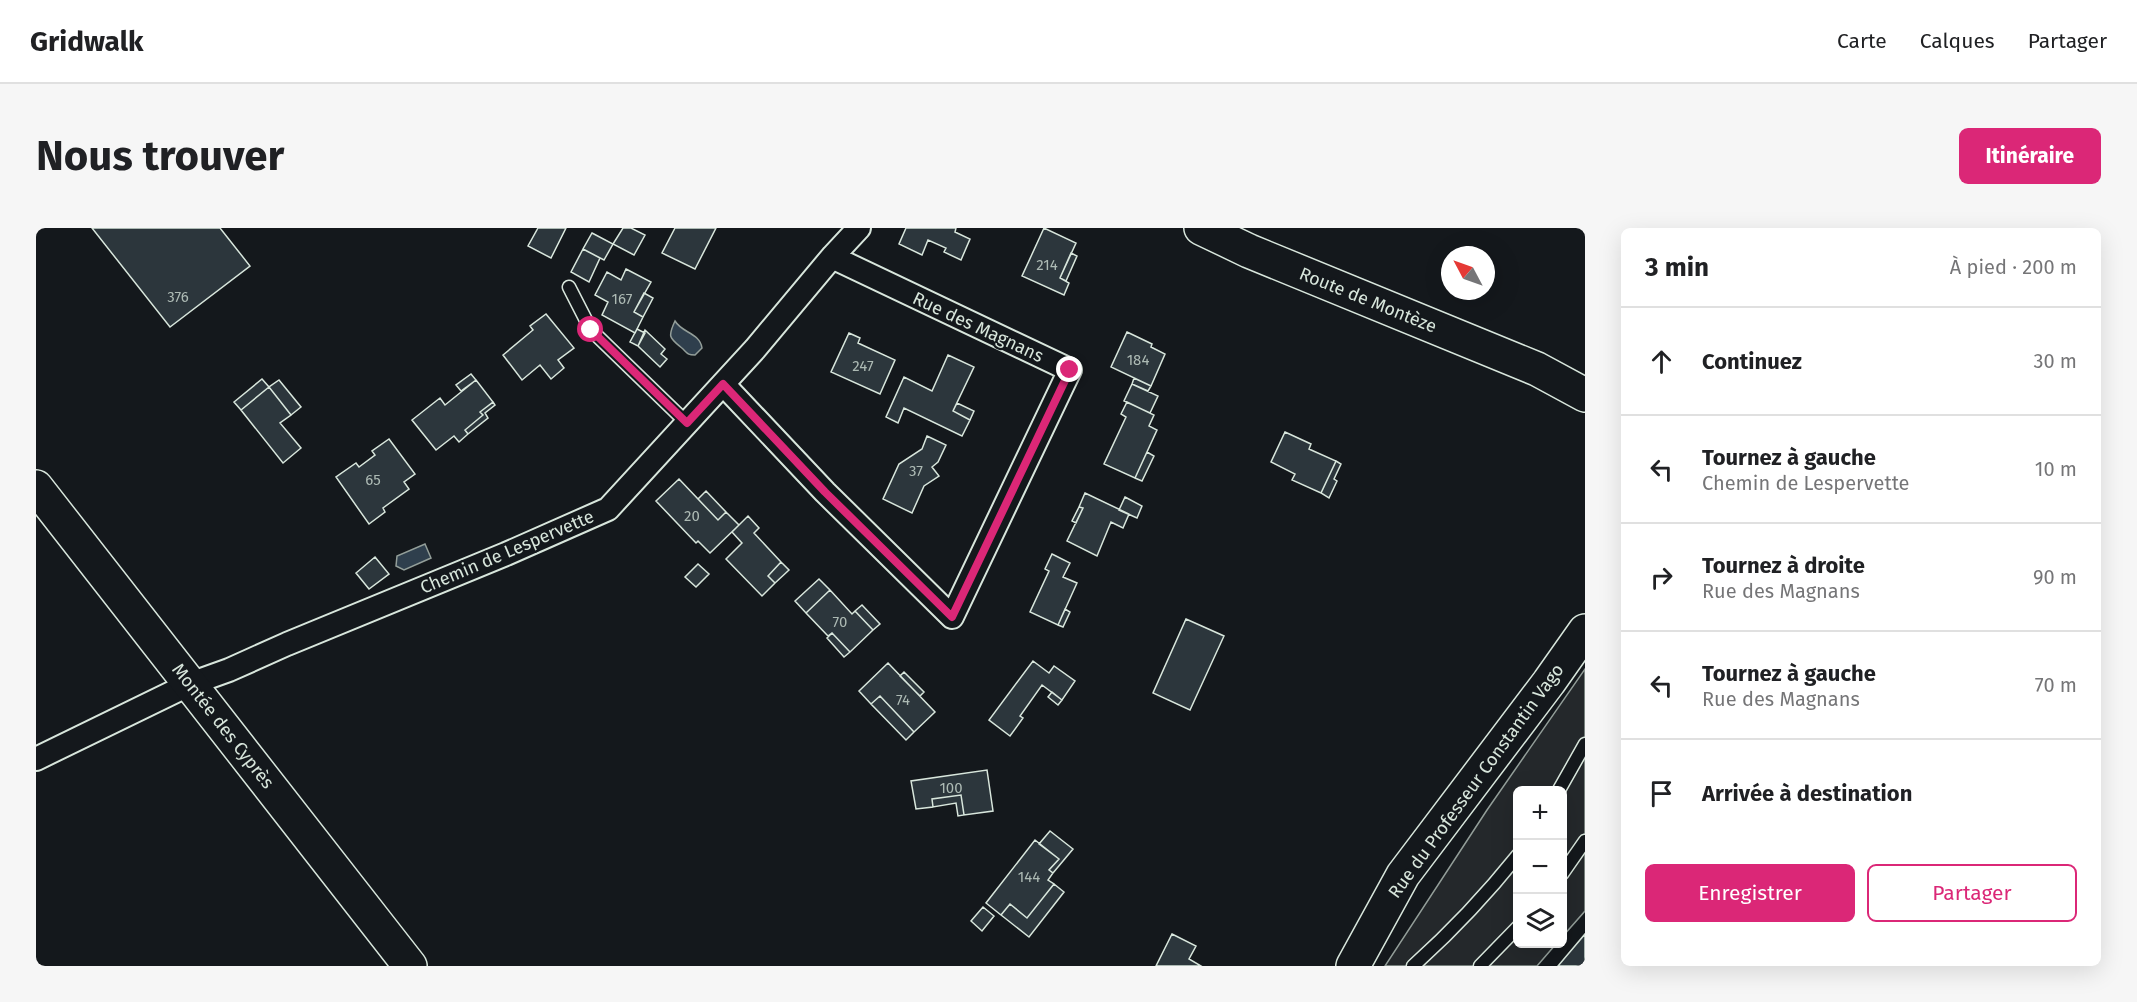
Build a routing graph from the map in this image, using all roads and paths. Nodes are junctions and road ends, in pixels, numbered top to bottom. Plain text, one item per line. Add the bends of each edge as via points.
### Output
1 (859, 228) edge
2 (1201, 228) edge
3 (832, 257) junction
4 (569, 287) dead end
5 (1537, 369) junction
6 (1585, 377) edge
7 (723, 384) junction
8 (1585, 394) edge
9 (687, 423) junction
10 (36, 487) edge
11 (1585, 631) edge
12 (1585, 660) edge
13 (189, 684) junction
14 (1585, 744) edge
15 (36, 759) edge
16 (1561, 786) edge
17 (1585, 840) edge
18 (1513, 861) edge
19 (1567, 868) edge
20 (1513, 932) edge
21 (410, 966) edge
22 (1353, 966) edge
23 (1377, 966) edge
24 (1413, 966) edge
25 (1480, 966) edge

1 - 3 street, Chemin de Lespervette
2 - 5 street, Route de Montèze
3 - 7 street, Chemin de Lespervette
3 - 7 street, Rue des Magnans via 1070,370 952,617
4 - 9 lane via 591,330
5 - 6 street, Route de Montèze
5 - 8 street, Route de Montèze
7 - 9 street, Chemin de Lespervette
9 - 13 street, Chemin de Lespervette via 608,509
10 - 13 street, Montée des Cyprès
11 - 22 street, Rue du Professeur Constantin Vago via 1403,875
12 - 23 street, Rue du Professeur Constantin Vago via 1475,807 1419,891
13 - 15 street, Chemin de Lespervette
13 - 21 street, Montée des Cyprès
14 - 16 lane
17 - 19 lane
18 - 24 lane via 1455,927
20 - 25 lane

